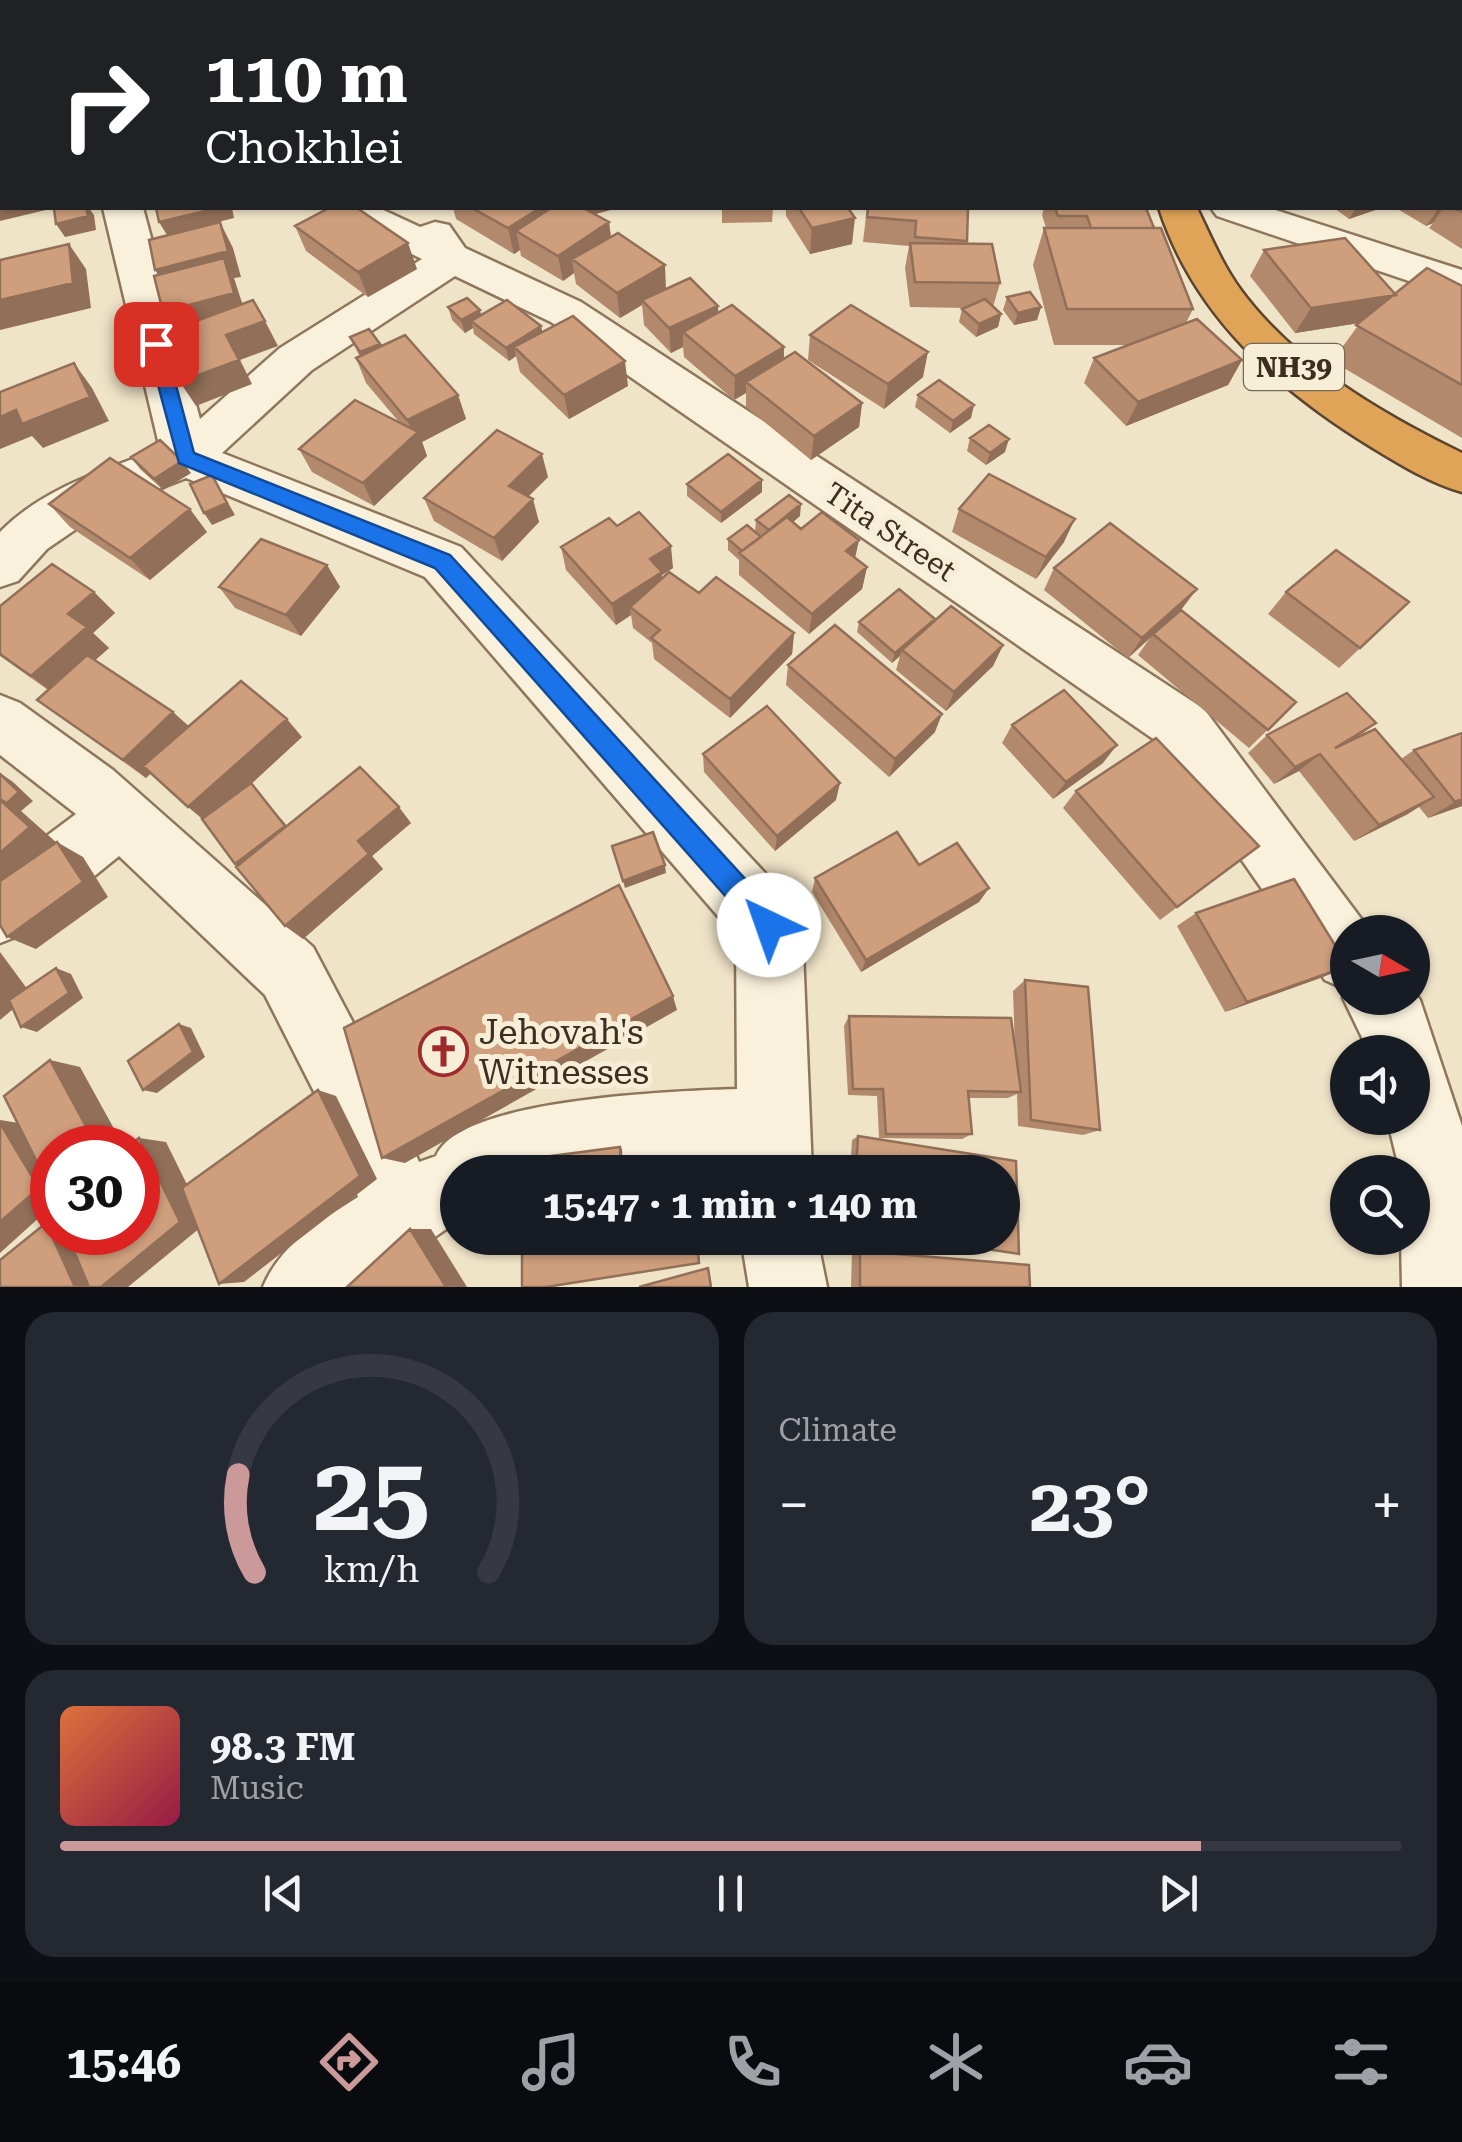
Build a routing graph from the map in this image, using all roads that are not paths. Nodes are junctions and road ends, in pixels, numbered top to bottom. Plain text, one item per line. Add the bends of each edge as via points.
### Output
1 (124, 210) edge
2 (352, 210) edge
3 (419, 210) edge
4 (1179, 210) edge
5 (1237, 210) edge
6 (452, 259) junction
7 (1462, 286) edge
8 (186, 458) junction
9 (1462, 474) edge
10 (0, 566) edge
11 (0, 721) edge
12 (120, 816) junction
13 (0, 911) edge
14 (1330, 932) edge
15 (1429, 1135) edge
16 (774, 1148) edge
17 (493, 1155) edge
18 (430, 1196) edge
19 (782, 1255) edge
20 (302, 1287) edge
21 (788, 1287) edge
22 (1441, 1287) edge

1 - 8 street
2 - 6 street, Tita Street
3 - 6 street
4 - 9 highway, NH39 via 1236,313 1279,356 1372,424
5 - 7 street
6 - 8 street via 296,359
6 - 14 street, Tita Street via 566,312 1183,727
8 - 10 street via 86,497 29,535
8 - 16 street via 443,562 769,925
11 - 12 street
12 - 13 street
12 - 18 street via 288,971 363,1114
15 - 22 street via 1437,1163
16 - 17 street via 633,1128
18 - 20 street via 352,1245
19 - 21 street

